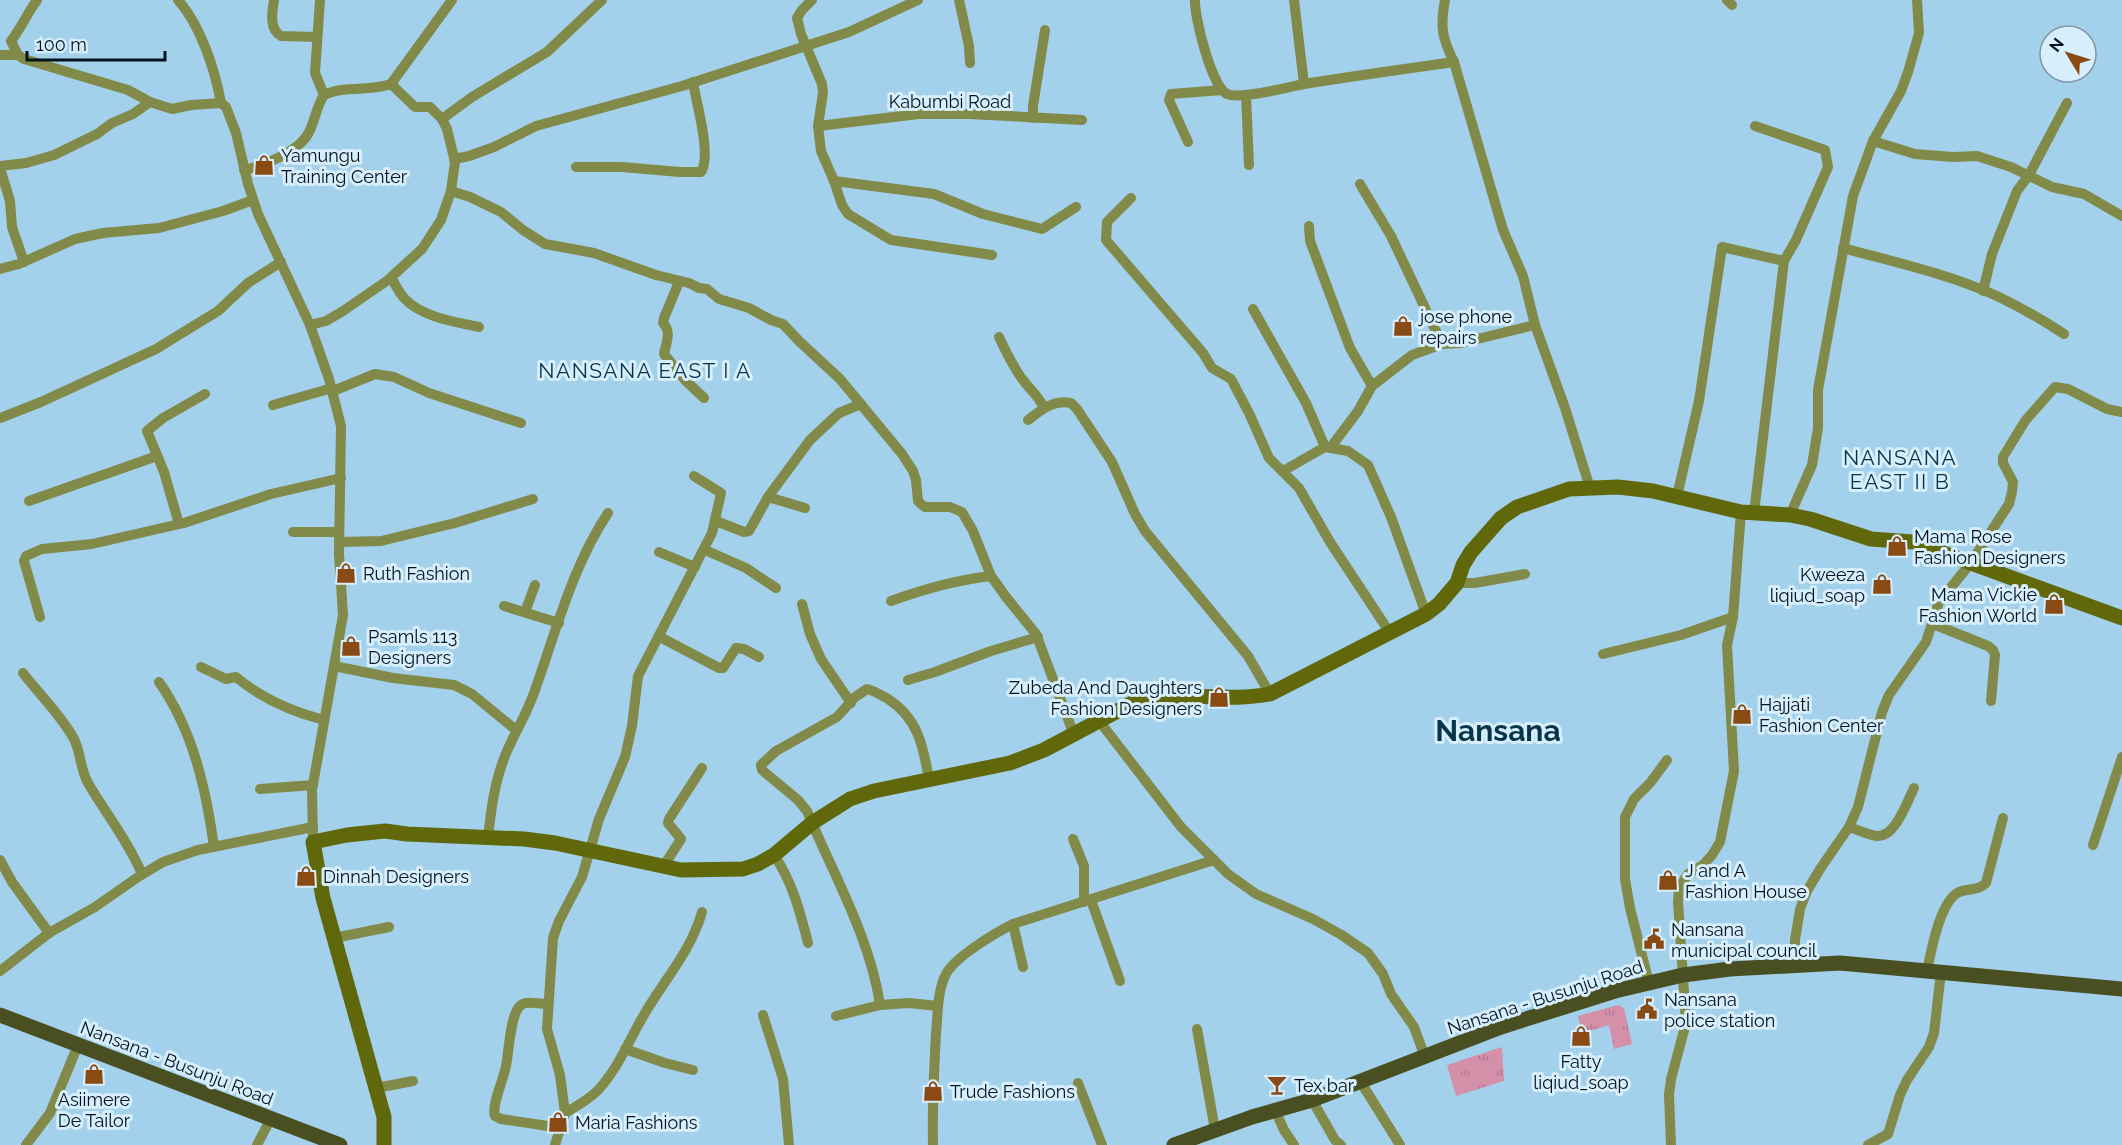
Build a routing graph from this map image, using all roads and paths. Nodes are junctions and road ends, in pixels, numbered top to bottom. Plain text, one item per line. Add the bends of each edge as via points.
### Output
1 (37, 0) edge
2 (178, 0) edge
3 (274, 0) edge
4 (320, 0) edge
5 (452, 0) edge
6 (602, 0) edge
7 (812, 0) edge
8 (918, 0) edge
9 (959, 0) edge
10 (1195, 0) edge
11 (1294, 0) edge
12 (1445, 0) edge
13 (1917, 0) edge
14 (1045, 30) dead end
15 (317, 38) junction
16 (807, 45) junction
17 (0, 55) edge
18 (18, 55) junction
19 (1454, 62) junction
20 (970, 63) dead end
21 (693, 82) junction
22 (391, 84) junction
23 (1304, 84) junction
24 (1222, 90) junction
25 (324, 95) junction
26 (1246, 95) junction
27 (150, 102) junction
28 (221, 103) junction
29 (2067, 103) dead end
30 (1033, 118) junction
31 (442, 119) junction
32 (1082, 120) dead end
33 (818, 126) junction
34 (1755, 126) dead end
35 (1873, 141) junction
36 (1188, 142) dead end
37 (454, 159) junction
38 (1249, 165) dead end
39 (0, 167) edge
40 (576, 167) dead end
41 (244, 170) junction
42 (2030, 175) junction
43 (834, 181) junction
44 (1360, 184) dead end
45 (451, 191) junction
46 (1131, 198) dead end
47 (253, 200) junction
48 (1076, 207) dead end
49 (2122, 216) edge
50 (1309, 226) dead end
51 (1843, 248) junction
52 (992, 255) dead end
53 (1784, 261) junction
54 (24, 262) junction
55 (280, 262) junction
56 (0, 269) edge
57 (392, 278) junction
58 (679, 282) junction
59 (1983, 291) junction
60 (1253, 309) dead end
61 (310, 325) junction
62 (1535, 325) junction
63 (479, 327) dead end
64 (2064, 334) dead end
65 (999, 337) dead end
66 (1442, 344) junction
67 (1372, 386) junction
68 (332, 389) junction
69 (205, 394) dead end
70 (704, 398) dead end
71 (861, 404) junction
72 (273, 405) dead end
73 (1044, 408) junction
74 (2122, 412) edge
75 (0, 418) edge
76 (1028, 420) dead end
77 (521, 423) dead end
78 (1328, 447) junction
79 (157, 456) junction
80 (1283, 471) junction
81 (694, 476) dead end
82 (340, 478) junction
83 (1590, 488) junction
84 (1677, 496) junction
85 (768, 497) junction
86 (533, 499) dead end
87 (29, 501) dead end
88 (805, 508) dead end
89 (1748, 512) junction
90 (608, 513) dead end
91 (1790, 515) junction
92 (716, 521) junction
93 (179, 524) junction
94 (292, 532) dead end
95 (339, 537) junction
96 (705, 550) junction
97 (659, 552) dead end
98 (1970, 564) junction
99 (695, 567) junction
100 (1525, 574) dead end
101 (991, 576) junction
102 (1456, 583) junction
103 (535, 585) dead end
104 (776, 588) dead end
105 (891, 601) dead end
106 (802, 603) dead end
107 (504, 606) dead end
108 (525, 612) junction
109 (1426, 614) junction
110 (40, 617) dead end
111 (1733, 617) junction
112 (2122, 618) edge
113 (559, 623) junction
114 (1933, 624) junction
115 (1390, 633) junction
116 (660, 637) junction
117 (1038, 638) junction
118 (1603, 654) dead end
119 (759, 657) dead end
120 (334, 666) junction
121 (201, 667) dead end
122 (23, 673) dead end
123 (908, 680) dead end
124 (159, 682) dead end
125 (1270, 694) junction
126 (1991, 701) dead end
127 (851, 703) junction
128 (324, 720) junction
129 (1100, 722) junction
130 (516, 730) junction
131 (1074, 735) junction
132 (2122, 757) edge
133 (1667, 760) dead end
134 (702, 768) dead end
135 (929, 779) junction
136 (313, 785) junction
137 (260, 789) dead end
138 (1914, 789) dead end
139 (2003, 818) dead end
140 (812, 823) junction
141 (1849, 827) junction
142 (313, 834) junction
143 (488, 837) junction
144 (1073, 839) dead end
145 (2093, 845) dead end
146 (213, 846) junction
147 (590, 850) junction
148 (774, 855) junction
149 (0, 860) edge
150 (1214, 860) junction
151 (663, 867) junction
152 (142, 874) junction
153 (1088, 901) junction
154 (702, 912) dead end
155 (1013, 924) junction
156 (389, 927) dead end
157 (48, 933) junction
158 (334, 938) junction
159 (808, 943) dead end
160 (1795, 965) junction
161 (1023, 967) dead end
162 (0, 970) edge
163 (1934, 971) junction
164 (1683, 975) junction
165 (1120, 981) dead end
166 (1649, 983) junction
167 (2122, 989) edge
168 (548, 1004) junction
169 (880, 1005) junction
170 (938, 1006) junction
171 (762, 1015) dead end
172 (0, 1016) edge
173 (836, 1016) dead end
174 (1197, 1029) dead end
175 (78, 1045) junction
176 (626, 1049) junction
177 (1425, 1057) junction
178 (693, 1070) dead end
179 (413, 1081) dead end
180 (1360, 1081) junction
181 (1078, 1083) dead end
182 (376, 1088) junction
183 (1312, 1100) junction
184 (1275, 1110) junction
185 (565, 1113) junction
186 (270, 1120) junction
187 (561, 1128) junction
188 (1215, 1130) junction
189 (1889, 1139) edge
190 (26, 1145) edge
191 (257, 1145) edge
192 (340, 1145) edge
193 (384, 1145) edge
194 (555, 1145) edge
195 (789, 1145) edge
196 (933, 1145) edge
197 (1102, 1145) edge
198 (1174, 1145) edge
199 (1294, 1145) edge
200 (1341, 1145) edge
201 (1400, 1145) edge
202 (1671, 1145) edge
203 (1868, 1145) edge

1 - 18 street via 11,41
2 - 28 street via 188,13 216,76
3 - 15 street via 272,13 277,34
4 - 15 street
5 - 22 street
6 - 31 street via 547,52
7 - 16 street via 797,18
8 - 16 street via 849,32
9 - 20 street
10 - 24 street via 1198,28
11 - 23 street
12 - 19 street via 1441,23
13 - 35 street via 1917,45 1901,91
14 - 30 street
15 - 25 street via 315,73
16 - 21 street
16 - 33 street via 822,84
17 - 18 street
18 - 27 street via 128,90
19 - 23 street
19 - 62 street
21 - 37 street via 536,126 494,147
21 - 40 street via 703,129 704,164 700,172
22 - 25 street
22 - 31 street via 415,107 430,107
23 - 26 street
24 - 26 street
24 - 36 street via 1171,94 1169,100
25 - 41 street via 303,141 266,165
26 - 38 street
27 - 28 street via 172,109
27 - 39 street via 54,155
28 - 41 street via 230,116
29 - 42 street
30 - 32 street, Kabumbi Road
30 - 33 street, Kabumbi Road via 919,114
31 - 37 street
33 - 43 street via 821,151
34 - 53 street via 1825,150 1828,167
35 - 42 street via 1915,154 1977,156
35 - 51 street via 1852,196
37 - 45 street
39 - 54 street via 10,201 12,227
41 - 47 street
42 - 49 street via 2052,187 2084,194
42 - 59 street via 2017,191 1992,254
43 - 48 street via 934,194 983,214 1041,229
43 - 52 street via 848,214 891,240
44 - 66 street via 1391,236
45 - 57 street via 434,234
45 - 58 street via 501,212 545,244 594,253
46 - 80 street via 1107,222 1106,240 1212,368 1231,379 1269,458
47 - 54 street via 159,228 75,239
47 - 55 street
50 - 67 street via 1310,241 1340,323
51 - 59 street
51 - 91 street via 1818,390 1818,428 1812,465
53 - 84 street via 1722,247 1699,401
53 - 89 street
54 - 56 street
55 - 61 street
55 - 75 street via 248,283 218,311 156,349
57 - 61 street via 326,321
57 - 63 street via 401,296 414,306
58 - 70 street via 664,318 669,338 664,354
58 - 71 street via 706,289 719,299 783,324
59 - 64 street
60 - 78 street
61 - 68 street
62 - 66 street
62 - 83 street
65 - 73 street via 1016,371 1038,395
66 - 67 street via 1412,356
67 - 78 street via 1358,411
68 - 72 street
68 - 77 street via 375,374 394,377 429,393
68 - 82 street via 340,426
69 - 79 street via 149,428 147,433
71 - 85 street via 839,413 810,440
71 - 101 street via 910,465 918,501 925,507 950,507 962,512
73 - 76 street
73 - 125 street via 1064,401 1077,409 1112,462 1145,531 1248,656
74 - 98 street via 2090,402 2060,386 2047,394 2003,457 2013,482 2009,504
78 - 80 street
78 - 109 street via 1348,452 1368,465
79 - 87 street
79 - 93 street
80 - 115 street via 1299,488
81 - 92 street via 721,492
82 - 93 street via 271,494
82 - 95 street
83 - 84 street via 1618,486
83 - 102 street via 1569,489 1534,500 1500,518 1471,552
84 - 89 street
85 - 88 street
85 - 92 street via 749,531
86 - 95 street via 381,541
89 - 91 street
89 - 111 street
90 - 113 street via 588,549
91 - 98 street via 1871,539 1913,542
92 - 96 street
93 - 110 street via 92,544 42,549 26,556 24,561
94 - 95 street
95 - 120 street via 343,615
96 - 99 street
96 - 104 street via 746,568
97 - 99 street
98 - 112 street
98 - 114 street via 1940,602
99 - 116 street
100 - 102 street
101 - 105 street via 933,586
101 - 117 street
102 - 109 street
103 - 108 street
106 - 127 street via 821,659
107 - 108 street
108 - 113 street
109 - 115 street
111 - 118 street via 1681,635
111 - 164 street via 1728,645 1734,771 1720,842 1679,888
113 - 130 street via 533,697
114 - 126 street via 1993,650
114 - 141 street via 1926,642 1889,695
115 - 125 street
116 - 119 street via 719,668 723,668 736,648
116 - 147 street via 638,676 630,742
117 - 123 street
117 - 131 street
120 - 128 street
120 - 130 street via 454,685 472,694
121 - 128 street via 226,679 236,678 297,713
122 - 152 street via 72,736 86,779
124 - 146 street via 172,700 195,752
125 - 129 street via 1160,695 1142,698
127 - 135 street via 867,689 902,708 922,746
127 - 140 street via 837,717 776,751 761,765 798,800
128 - 136 street
129 - 131 street
129 - 150 street via 1181,827
130 - 143 street via 496,782
131 - 135 street via 1036,760
132 - 145 street
133 - 166 street via 1625,817 1625,879
134 - 151 street via 669,819 681,838
135 - 140 street via 850,799
136 - 137 street
136 - 142 street
138 - 141 street via 1893,828 1884,836
139 - 163 street via 1986,883 1982,888 1958,893 1946,909 1932,943
140 - 148 street
140 - 169 street via 858,929
141 - 160 street via 1807,891 1800,909
142 - 143 street via 386,831
142 - 146 street
142 - 158 street
143 - 147 street via 538,840
144 - 153 street via 1084,866
146 - 152 street via 179,856
147 - 151 street
147 - 168 street via 582,877 553,938
148 - 151 street via 743,869 697,871
148 - 159 street via 795,893
149 - 157 street
150 - 153 street
150 - 177 street via 1256,894 1313,919 1368,953 1414,1026
152 - 157 street
153 - 155 street
153 - 165 street
154 - 176 street via 676,969
155 - 161 street
155 - 170 street via 992,934 954,964 946,973
156 - 158 street
157 - 162 street
158 - 182 street
160 - 163 main road, Nansana - Busunju Road via 1840,963
160 - 164 main road, Nansana - Busunju Road
163 - 167 main road, Nansana - Busunju Road
163 - 189 street via 1934,1033 1900,1095
164 - 166 main road, Nansana - Busunju Road
164 - 202 street via 1686,1023 1670,1087
166 - 177 main road, Nansana - Busunju Road via 1501,1027
168 - 185 street via 547,1029 560,1075
168 - 187 street via 524,1003 518,1007 493,1110 501,1119
169 - 170 street
169 - 173 street
170 - 196 street
171 - 195 street via 783,1079
172 - 175 main road, Nansana - Busunju Road
174 - 188 street
175 - 186 main road, Nansana - Busunju Road
175 - 190 street via 50,1113
176 - 178 street
176 - 185 street via 597,1091
177 - 180 main road, Nansana - Busunju Road
179 - 182 street
180 - 183 main road, Nansana - Busunju Road
180 - 201 street
181 - 197 street
182 - 193 street via 384,1118
183 - 184 main road, Nansana - Busunju Road
183 - 200 street
184 - 188 main road, Nansana - Busunju Road
184 - 199 street
185 - 187 street
186 - 191 street
186 - 192 main road, Nansana - Busunju Road
187 - 194 street
188 - 198 main road, Nansana - Busunju Road
189 - 203 street

